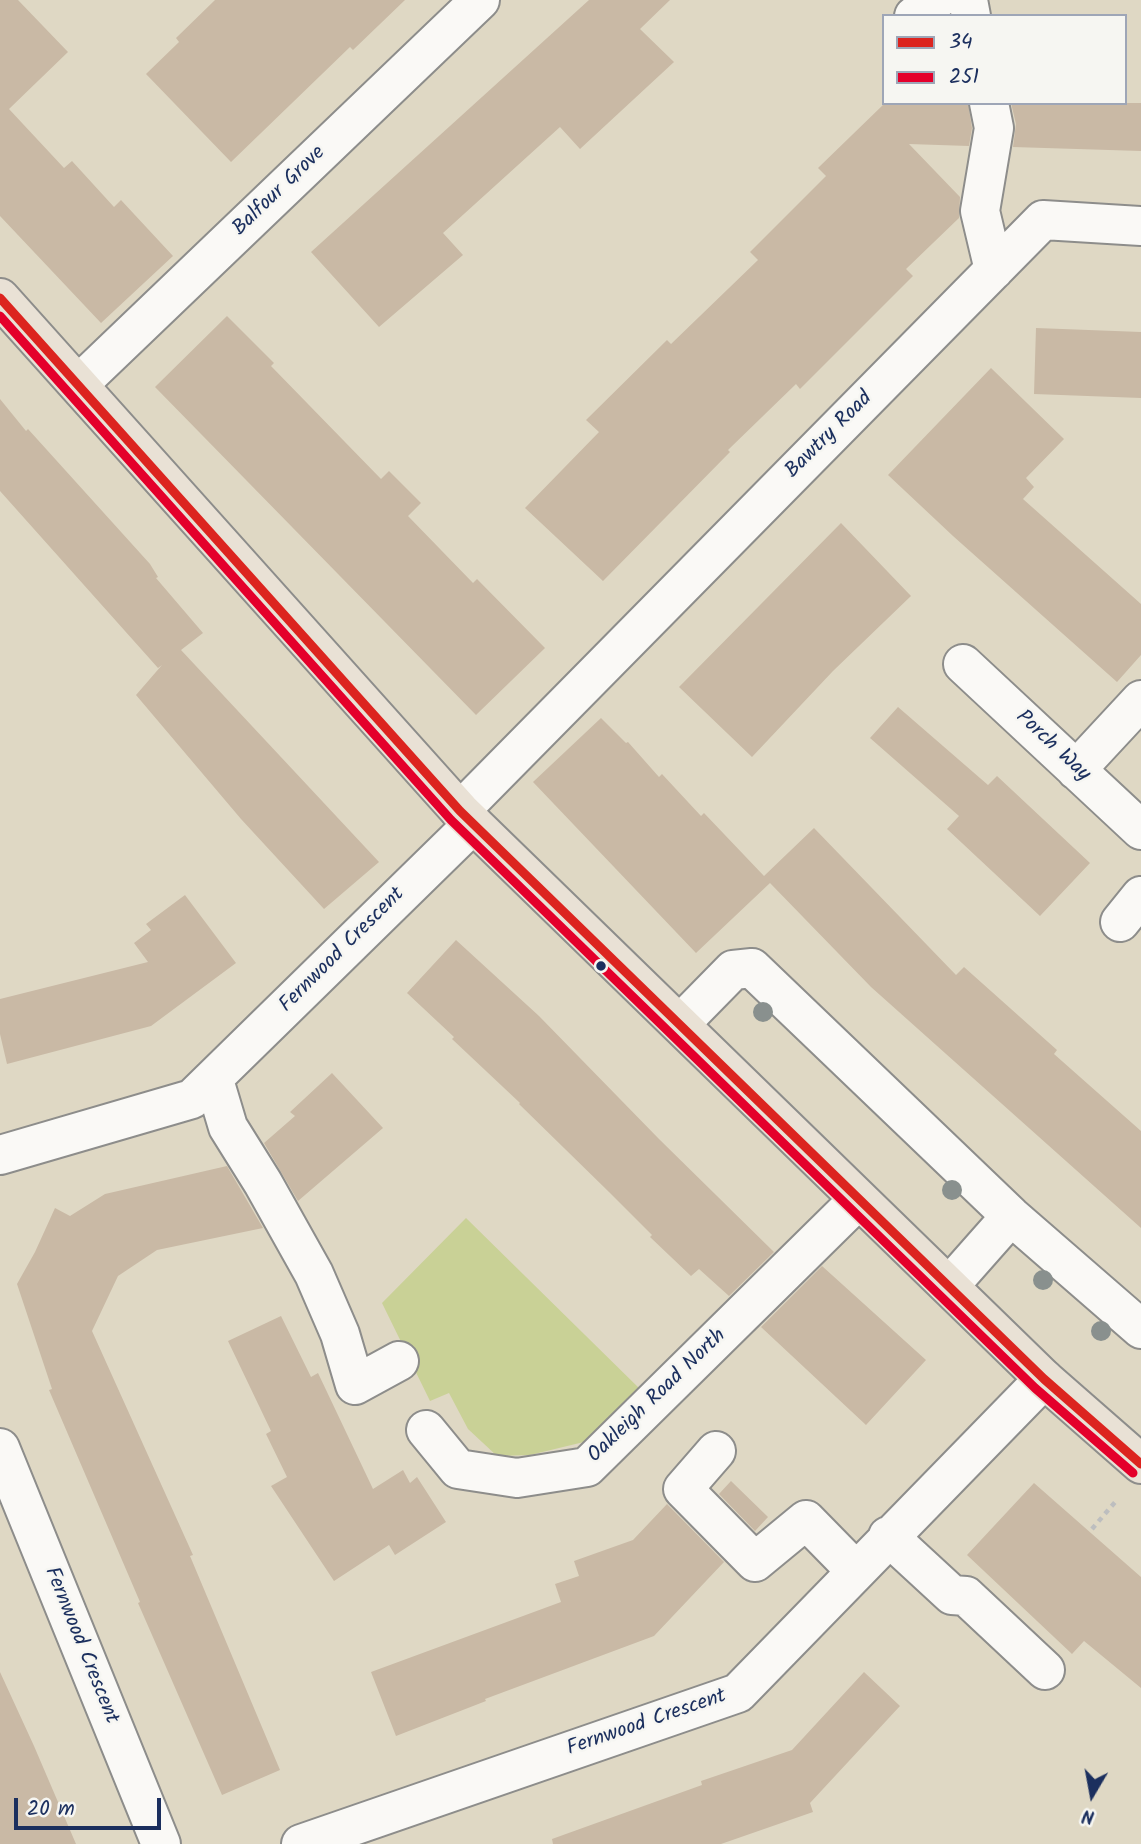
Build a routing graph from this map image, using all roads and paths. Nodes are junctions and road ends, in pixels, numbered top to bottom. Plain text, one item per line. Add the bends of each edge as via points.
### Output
1 (480, 0) edge
2 (937, 0) edge
3 (917, 14) edge
4 (989, 105) edge
5 (1141, 226) edge
6 (994, 270) junction
7 (0, 298) edge
8 (79, 384) junction
9 (963, 664) dead end
10 (1141, 700) edge
11 (1076, 770) junction
12 (467, 817) junction
13 (1141, 830) edge
14 (680, 1024) junction
15 (214, 1080) junction
16 (0, 1155) edge
17 (858, 1200) junction
18 (1011, 1216) junction
19 (950, 1285) junction
20 (1141, 1329) edge
21 (399, 1361) dead end
22 (1044, 1378) junction
23 (426, 1430) dead end
24 (0, 1448) edge
25 (716, 1451) dead end
26 (1141, 1464) edge
27 (888, 1536) junction
28 (855, 1570) junction
29 (1045, 1670) dead end
30 (161, 1844) edge
31 (301, 1844) edge

1 - 8 street, Balfour Grove
2 - 3 street
4 - 6 street via 995,128 980,211
5 - 6 street, Bawtry Road via 1043,220
6 - 12 street, Bawtry Road
7 - 8 main road
8 - 12 main road
9 - 11 street, Porch Way
10 - 11 street
11 - 13 street, Porch Way
12 - 14 main road
12 - 15 street, Fernwood Crescent
14 - 17 main road
14 - 18 street via 733,970 752,968
15 - 16 street, Fernwood Crescent via 191,1099
15 - 21 street via 228,1127 314,1274 340,1334 355,1385
17 - 19 main road
17 - 23 street, Oakleigh Road North via 587,1467 517,1478 458,1469
18 - 19 street
18 - 20 street
19 - 22 main road
22 - 26 main road
22 - 27 street, Fernwood Crescent
24 - 30 street, Fernwood Crescent
25 - 28 street via 683,1489 755,1562 806,1520
27 - 28 street, Fernwood Crescent
27 - 29 street via 952,1595 966,1597
28 - 31 street, Fernwood Crescent via 738,1693

